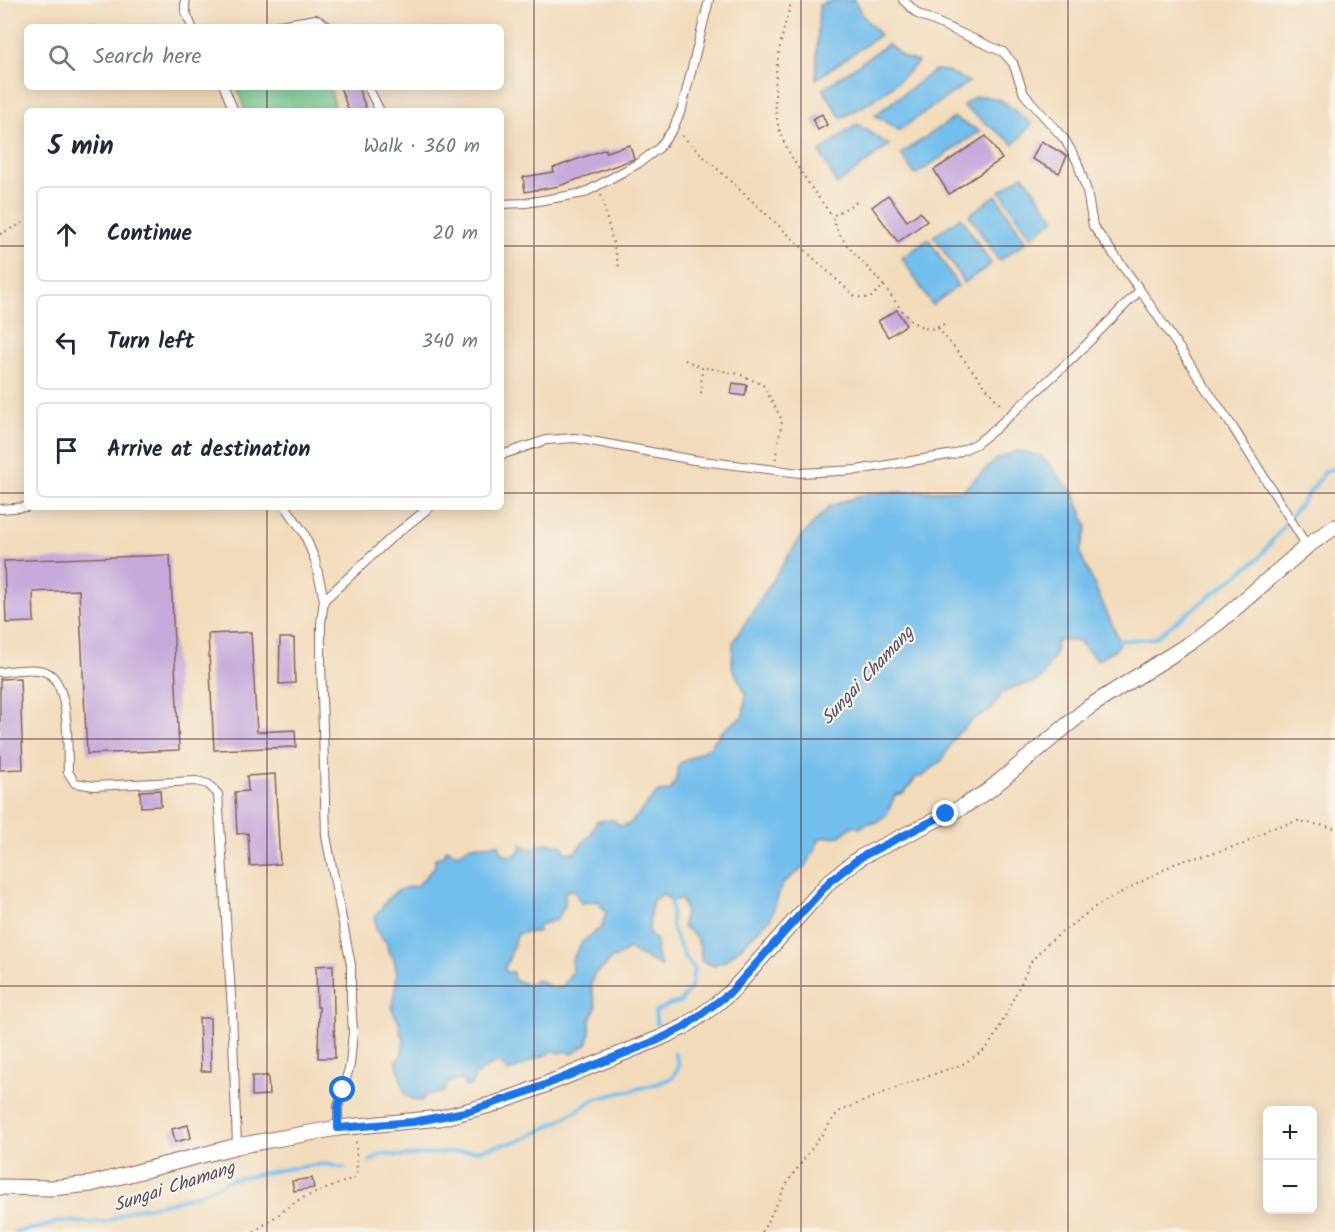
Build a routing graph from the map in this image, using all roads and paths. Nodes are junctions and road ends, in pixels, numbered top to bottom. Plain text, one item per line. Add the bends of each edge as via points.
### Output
1 (185, 0) edge
2 (709, 0) edge
3 (792, 0) edge
4 (903, 0) edge
5 (191, 24) edge
6 (285, 24) edge
7 (324, 24) edge
8 (225, 90) edge
9 (370, 90) edge
10 (233, 108) edge
11 (378, 108) edge
12 (673, 129) junction
13 (599, 186) junction
14 (859, 201) dead end
15 (504, 204) edge
16 (832, 216) junction
17 (24, 222) edge
18 (0, 234) edge
19 (620, 271) dead end
20 (884, 286) junction
21 (1140, 290) junction
22 (946, 322) dead end
23 (938, 328) junction
24 (685, 360) dead end
25 (702, 367) junction
26 (701, 393) dead end
27 (1009, 417) junction
28 (504, 454) edge
29 (774, 471) junction
30 (24, 507) edge
31 (0, 509) edge
32 (288, 510) edge
33 (426, 510) edge
34 (1335, 527) edge
35 (1307, 546) junction
36 (324, 600) junction
37 (0, 672) edge
38 (1335, 828) edge
39 (356, 1126) junction
40 (338, 1128) junction
41 (237, 1146) junction
42 (0, 1187) edge
43 (254, 1232) edge
44 (762, 1232) edge

1 - 5 lane
2 - 12 lane via 682,108
3 - 16 path via 783,28 775,85 778,125 795,162
4 - 21 lane via 918,14 1009,56 1024,94 1065,140 1077,161 1093,226
6 - 7 lane via 316,19
8 - 10 lane
9 - 11 lane
12 - 13 lane via 650,155
12 - 20 path via 856,297 870,298
13 - 15 lane via 572,196
13 - 19 path
14 - 16 path
16 - 20 path via 842,241
17 - 18 path
20 - 23 path via 914,323 927,330
21 - 27 lane
21 - 35 lane
22 - 23 path
23 - 27 path
24 - 25 path
25 - 26 path
25 - 29 path via 738,374 763,385 782,420
27 - 29 lane via 976,444 954,454 827,473
28 - 29 lane via 546,440 575,438
30 - 31 lane
32 - 36 lane via 304,533 315,560
33 - 36 lane
34 - 35 street
35 - 39 street via 1219,622 1089,707 982,795 847,865 731,992 684,1027 494,1104 440,1118
36 - 40 lane via 321,659 326,836 351,964 353,1032 351,1065 338,1107
37 - 41 lane via 36,670 55,677 63,696 68,772 75,783 94,786 196,781 208,784 218,794
38 - 44 path via 1298,821 1269,829 1244,844 1176,863 1095,907 1032,960 986,1049 963,1064 838,1112 789,1180
39 - 40 street
39 - 43 path via 354,1178 300,1199
40 - 41 street
41 - 42 street via 91,1184

